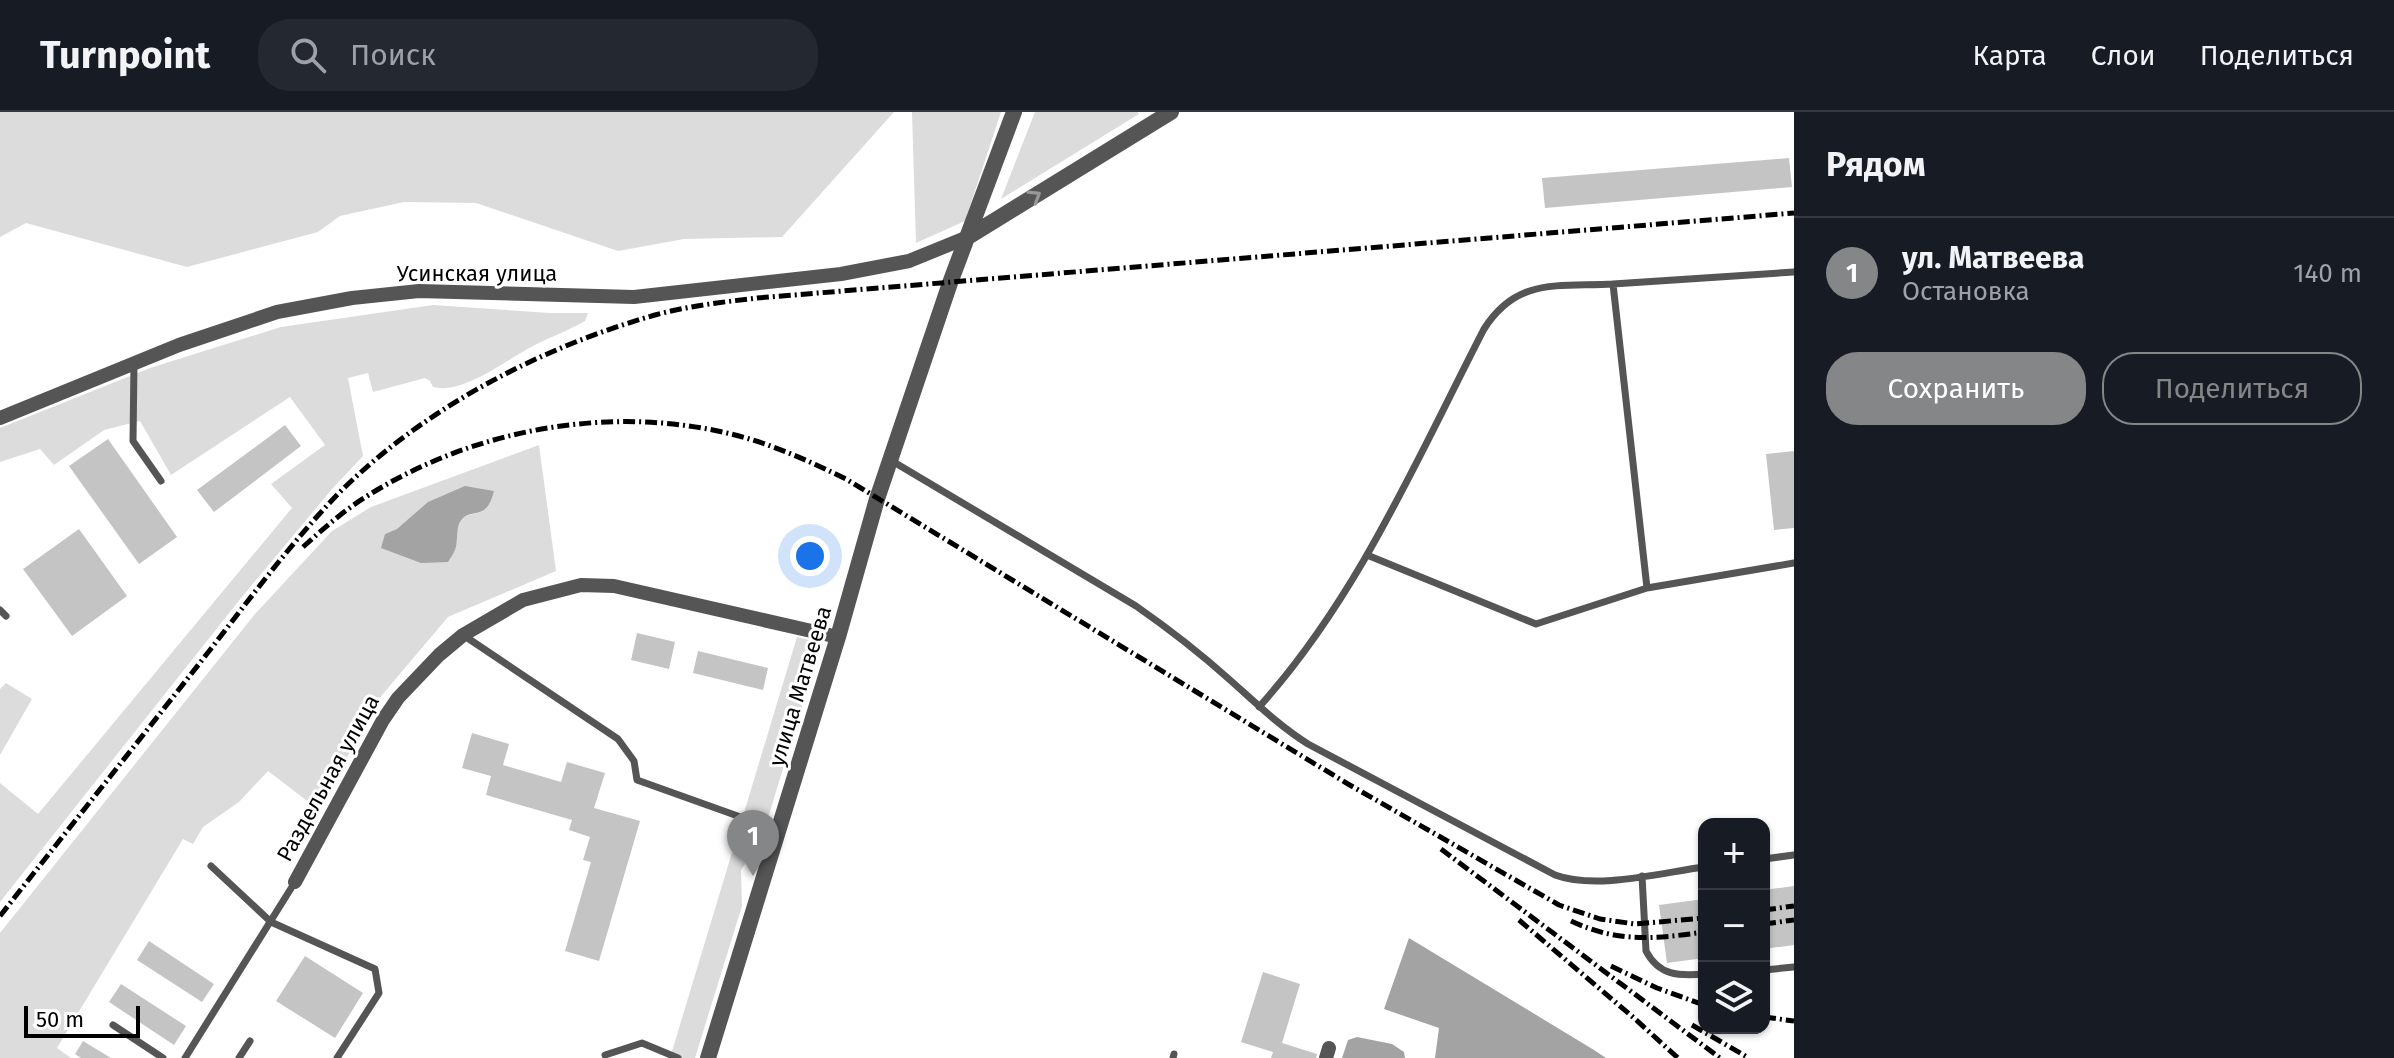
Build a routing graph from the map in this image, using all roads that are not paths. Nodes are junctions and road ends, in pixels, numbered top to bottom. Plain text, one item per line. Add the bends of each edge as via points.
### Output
1 (1014, 112) edge
2 (1171, 112) edge
3 (968, 237) junction
4 (1794, 272) edge
5 (1613, 284) junction
6 (134, 363) junction
7 (0, 418) edge
8 (890, 460) junction
9 (161, 481) dead end
10 (1367, 555) junction
11 (1794, 563) edge
12 (1647, 588) junction
13 (463, 635) junction
14 (838, 637) junction
15 (1259, 707) junction
16 (779, 831) junction
17 (1794, 855) edge
18 (1770, 858) edge
19 (211, 866) dead end
20 (1698, 868) edge
21 (1642, 876) junction
22 (295, 882) joint
23 (271, 922) junction
24 (1794, 967) edge
25 (1770, 969) edge
26 (1698, 974) edge
27 (113, 1025) dead end
28 (250, 1041) dead end
29 (605, 1055) dead end
30 (163, 1058) edge
31 (185, 1058) edge
32 (239, 1058) edge
33 (337, 1058) edge
34 (678, 1058) edge
35 (708, 1058) edge

1 - 3 street, улица Матвеева
3 -> 2 street
3 - 6 street, Усинская улица via 909,261 841,274 634,297 419,291 352,298 277,312
3 - 8 street, улица Матвеева
4 - 5 lane
5 - 10 lane via 1521,292 1499,308
5 - 12 lane
6 - 7 street, Усинская улица
6 - 9 lane via 133,441
8 - 14 street, улица Матвеева
8 - 15 lane via 1136,606
10 - 12 lane via 1536,624
10 - 15 lane via 1312,643
11 - 12 lane
13 - 14 street, Раздельная улица via 523,600 581,585 651,593
13 - 16 lane via 618,739 634,761 637,780
13 - 22 street, Раздельная улица via 398,698
14 - 16 street, улица Матвеева
15 - 21 lane via 1308,744 1555,875 1582,881
16 - 35 street, улица Матвеева
17 - 18 lane
19 - 23 lane
20 - 21 lane
21 - 26 lane via 1646,951 1652,962 1671,974
22 - 23 lane
23 - 31 lane
23 - 33 lane via 375,969 379,993
24 - 25 lane
27 - 30 lane
28 - 32 lane
29 - 34 lane via 642,1043

